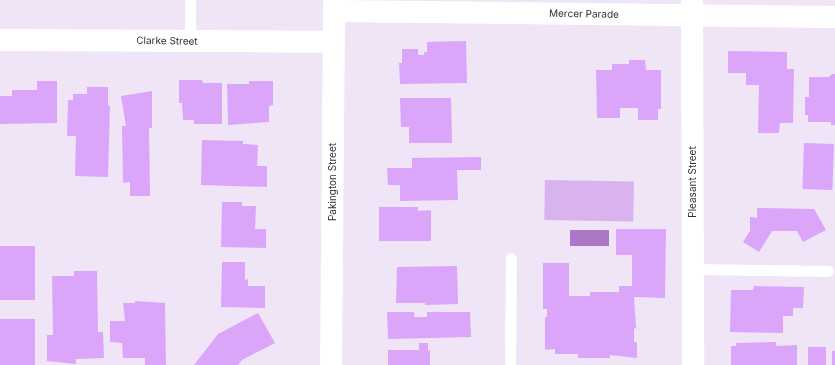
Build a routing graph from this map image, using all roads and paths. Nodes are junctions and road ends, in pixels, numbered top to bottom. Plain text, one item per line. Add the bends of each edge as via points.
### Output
1 (190, 0) edge
2 (334, 6) edge
3 (692, 8) edge
4 (835, 17) edge
5 (0, 40) edge
6 (190, 42) junction
7 (334, 42) junction
8 (511, 258) dead end
9 (693, 270) junction
10 (828, 271) dead end
11 (331, 365) edge
12 (510, 365) edge
13 (693, 365) edge

1 - 6 lane
2 - 3 street, Mercer Parade
2 - 7 street, Pakington Street
3 - 4 street, Mercer Parade
3 - 9 street, Pleasant Street
5 - 6 street, Clarke Street
6 - 7 street, Clarke Street
7 - 11 street, Pakington Street
8 - 12 lane
9 - 10 lane
9 - 13 street, Pleasant Street

